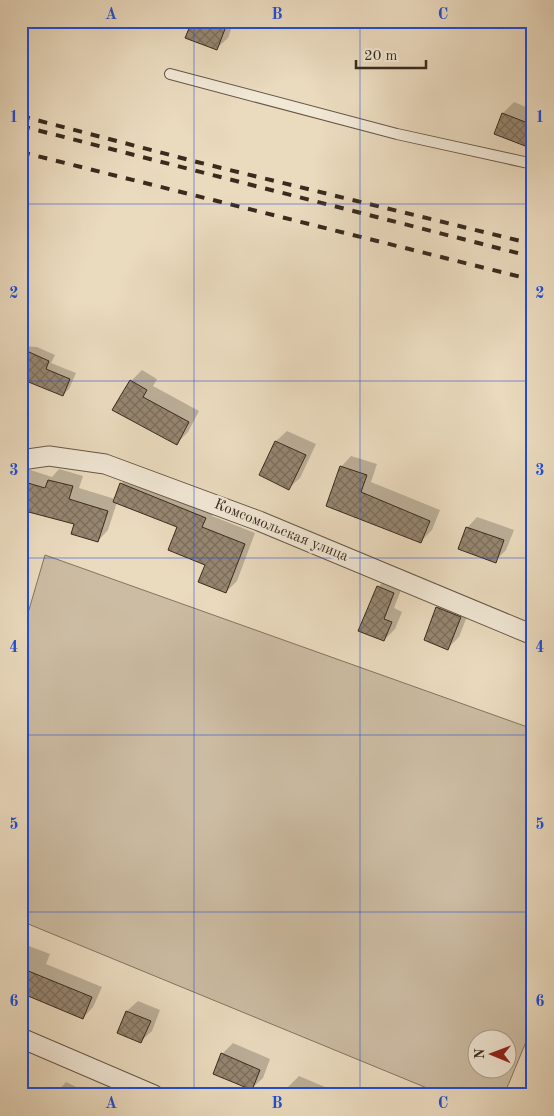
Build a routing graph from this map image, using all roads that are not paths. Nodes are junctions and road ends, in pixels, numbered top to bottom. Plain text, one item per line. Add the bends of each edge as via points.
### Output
1 (170, 74) dead end
2 (533, 164) edge
3 (21, 460) edge
4 (533, 635) edge
5 (21, 1038) edge
6 (154, 1095) edge

1 - 2 lane via 396,134
3 - 4 street, Комсомольская улица via 49,456 105,464 259,521
5 - 6 street

